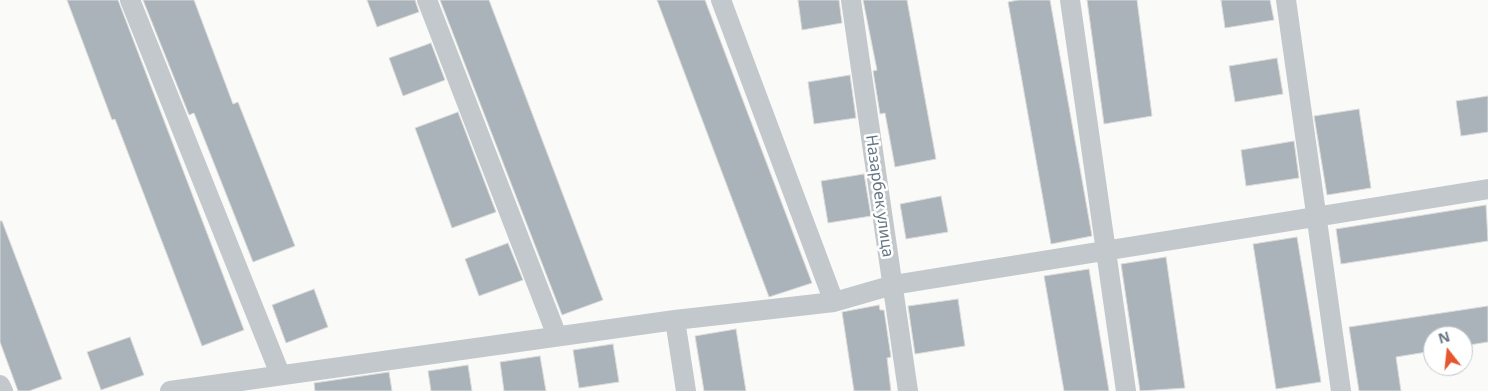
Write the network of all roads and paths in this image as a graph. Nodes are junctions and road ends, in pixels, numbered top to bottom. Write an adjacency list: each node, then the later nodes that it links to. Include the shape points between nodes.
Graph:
1 (130, 0): 14 (street)
2 (426, 0): 13 (street)
3 (722, 0): 11 (street)
4 (851, 0): 10 (street, Назарбек улица)
5 (1070, 0): 9 (street)
6 (1286, 0): 8 (street)
7 (1488, 189): 8 (street)
8 (1317, 218): 9 (street); 21 (street)
9 (1106, 250): 10 (street); 20 (street)
10 (892, 286): 11 (street); 19 (street, Назарбек улица)
11 (834, 302): 12 (street)
12 (675, 320): 13 (street); 18 (street)
13 (557, 336): 14 (street)
14 (280, 374): 17 (street)
15 (0, 385): 16 (street)
16 (3, 391)
17 (170, 391)
18 (686, 391)
19 (908, 391)
20 (1126, 391)
21 (1341, 391)

